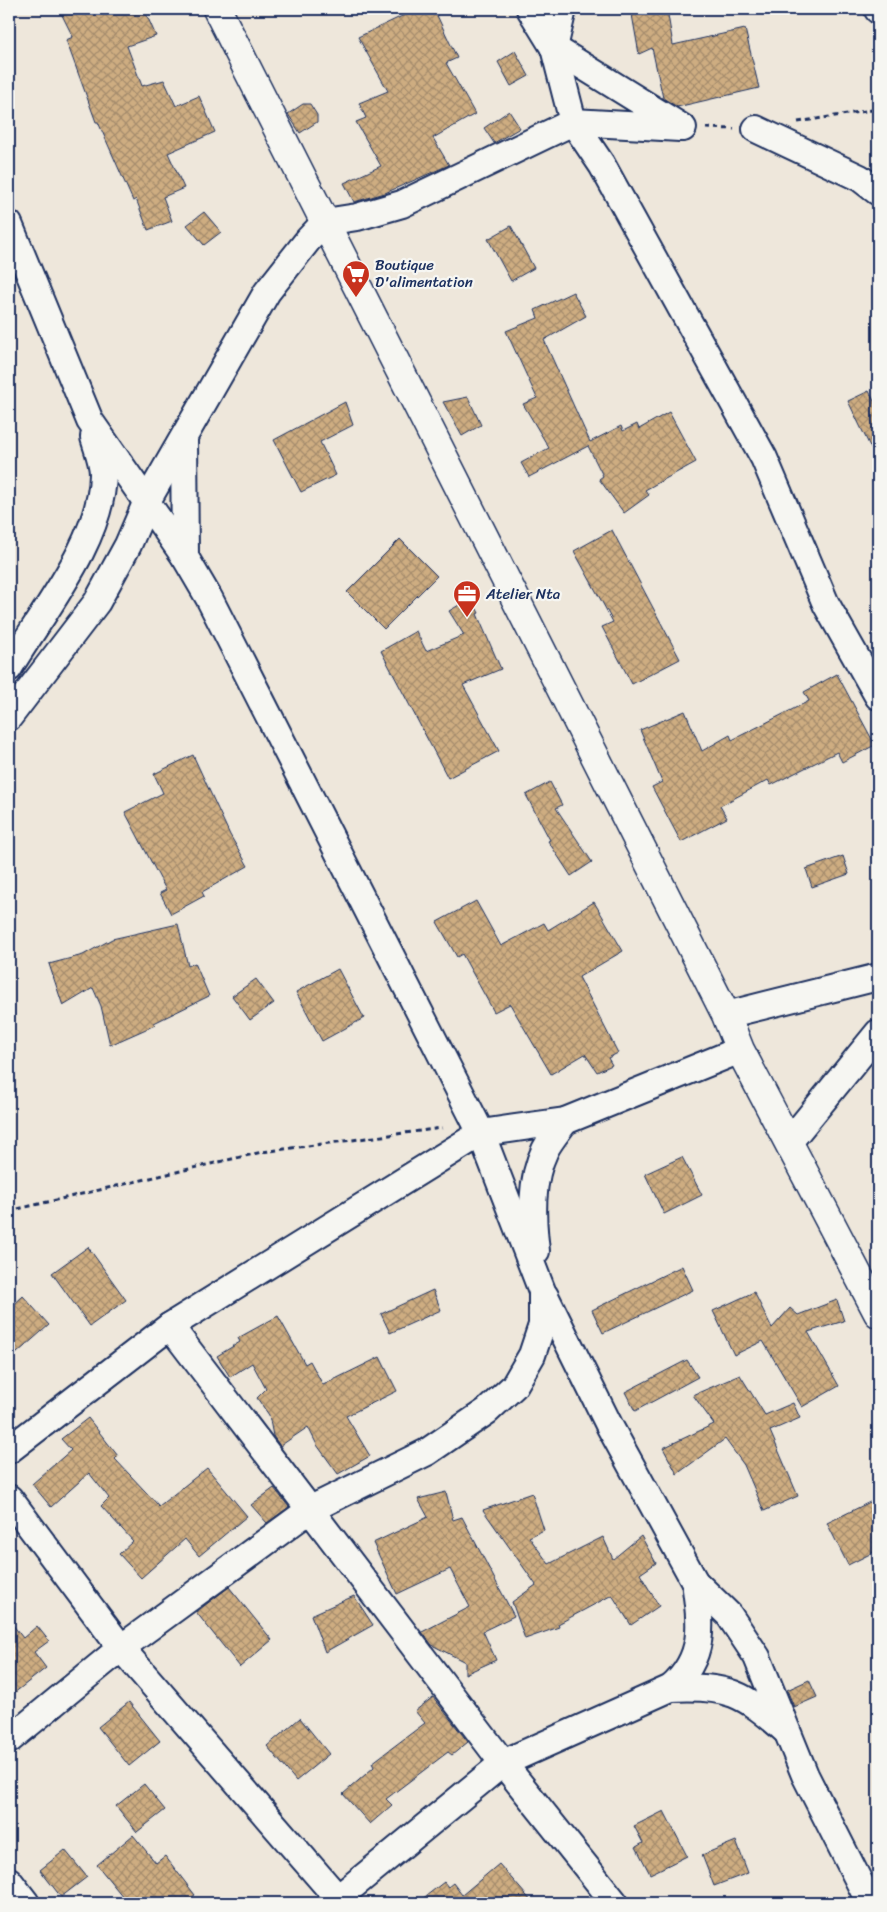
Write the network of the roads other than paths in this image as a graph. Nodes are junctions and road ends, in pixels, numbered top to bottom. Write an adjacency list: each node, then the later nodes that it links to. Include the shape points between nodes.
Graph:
1 (217, 9): 8 (main road)
2 (530, 9): 4 (street)
3 (563, 9): 4 (street)
4 (554, 48): 5 (street); 5 (street, via 682,128)
5 (573, 122): 8 (street, via 402,204 358,217); 15 (street, via 602,165 764,458 826,604)
6 (756, 129): 7 (street, via 860,178)
7 (878, 192)
8 (325, 222): 11 (street, via 267,292); 18 (main road)
9 (9, 226): 10 (street)
10 (90, 421): 12 (street); 14 (street, via 103,473 96,522 61,587)
11 (184, 438): 12 (street); 13 (street)
12 (147, 501): 13 (street); 16 (street, via 128,545 96,602)
13 (185, 557): 22 (street, via 214,607)
14 (9, 668)
15 (878, 696)
16 (9, 717)
17 (878, 977): 18 (street)
18 (726, 1015): 20 (main road)
19 (878, 1033): 23 (street)
20 (740, 1050): 21 (street); 23 (main road)
21 (565, 1121): 22 (street); 25 (street, via 545,1150 534,1183 532,1223)
22 (481, 1133): 25 (street); 27 (street)
23 (789, 1142): 24 (main road)
24 (871, 1283): 26 (main road)
25 (542, 1291): 32 (street, via 542,1325 532,1355 514,1386 487,1411 427,1452); 33 (street, via 610,1427)
26 (878, 1313)
27 (170, 1326): 29 (street); 32 (street)
28 (9, 1424): 29 (street)
29 (37, 1426): 30 (street)
30 (9, 1450)
31 (9, 1498): 34 (street)
32 (311, 1509): 34 (street); 38 (street)
33 (695, 1582): 35 (street, via 700,1639 693,1662 682,1679); 36 (street, via 729,1616 757,1657)
34 (121, 1648): 37 (street); 40 (street)
35 (671, 1688): 36 (street, via 702,1686 734,1692 760,1709); 38 (street)
36 (788, 1734): 43 (street)
37 (9, 1740)
38 (503, 1763): 40 (street); 42 (street)
39 (9, 1881): 41 (street)
40 (337, 1902)
41 (26, 1903)
42 (615, 1903)
43 (870, 1903)

